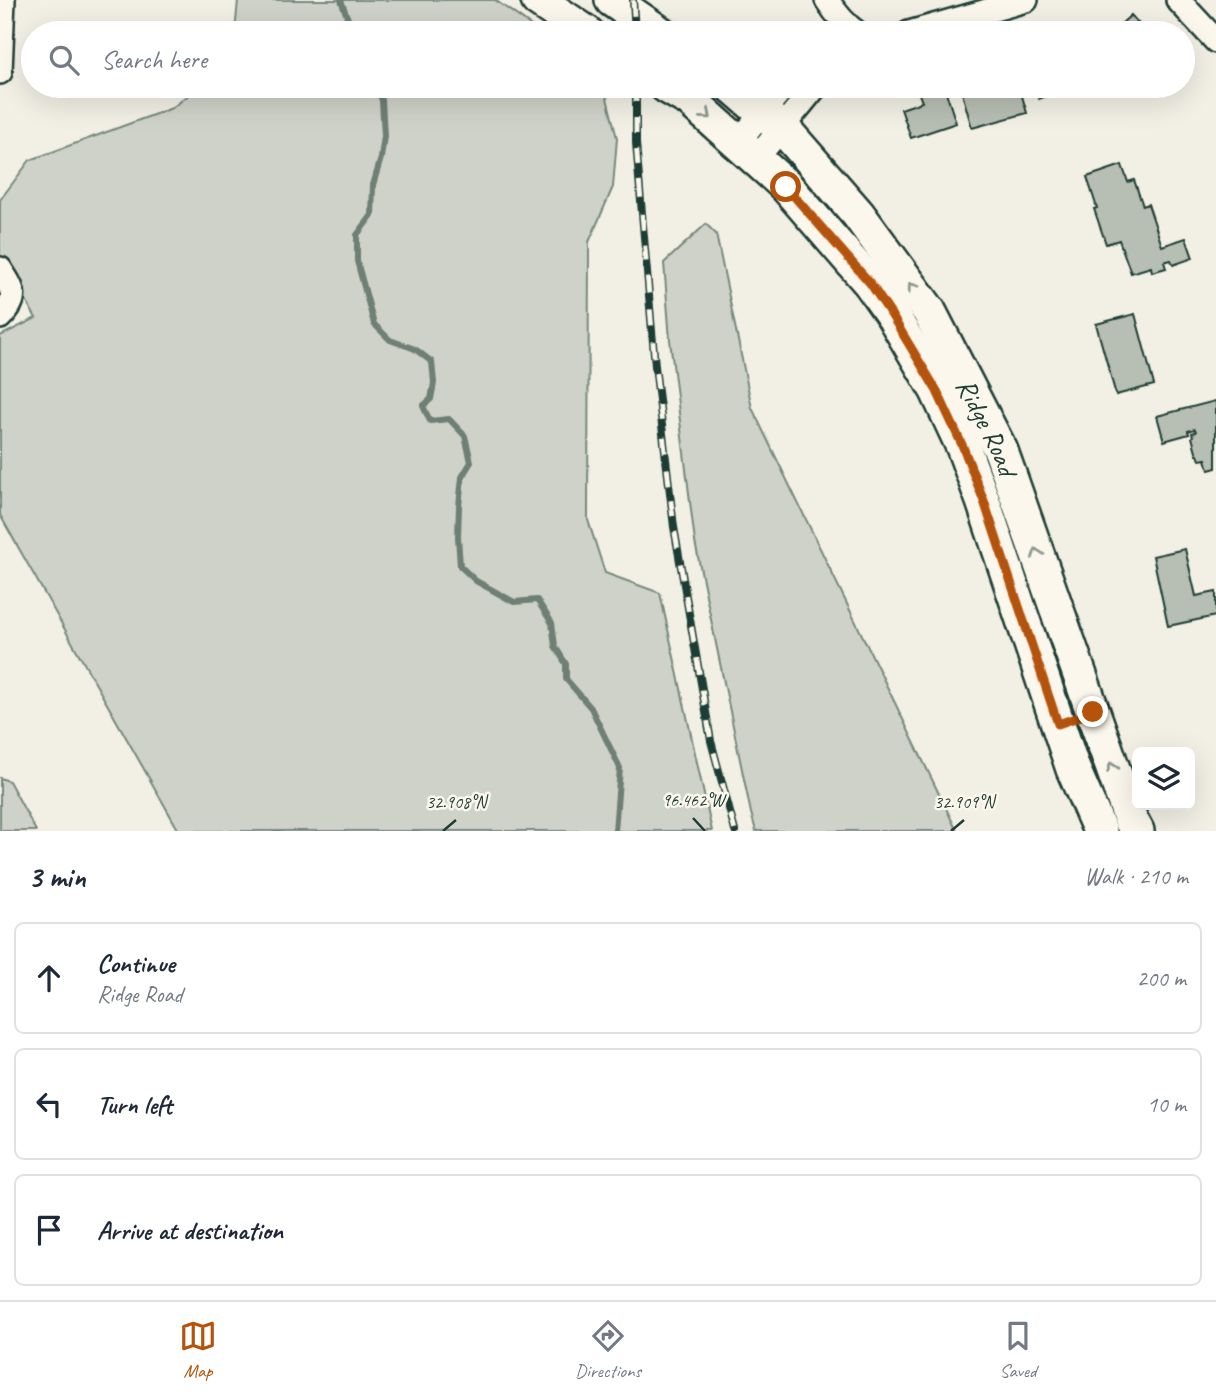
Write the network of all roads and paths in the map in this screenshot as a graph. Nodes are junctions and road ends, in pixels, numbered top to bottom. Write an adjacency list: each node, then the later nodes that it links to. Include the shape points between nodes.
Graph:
1 (3, 0): 12 (street)
2 (538, 0): 7 (main road)
3 (612, 0): 8 (main road)
4 (827, 0): 9 (street)
5 (1027, 0): 10 (street)
6 (1178, 0): 11 (street)
7 (569, 21)
8 (643, 21)
9 (840, 21)
10 (952, 21)
11 (1216, 41)
12 (0, 64)
13 (687, 98): 18 (main road, Ridge Road, one-way to 18)
14 (746, 98): 17 (main road, Ridge Road)
15 (780, 98): 17 (street)
16 (801, 98): 17 (street)
17 (772, 121): 18 (street); 21 (main road, Ridge Road, one-way to 17, via 1001,451 929,311 858,214)
18 (747, 151): 22 (main road, Ridge Road, via 786,187 870,283 937,391 984,501)
19 (0, 269): 20 (street, via 13,289 9,307)
20 (0, 317)
21 (1093, 712): 22 (main road); 24 (main road, Ridge Road, one-way to 21)
22 (1058, 724): 23 (main road, Ridge Road)
23 (1100, 831)
24 (1137, 831)

